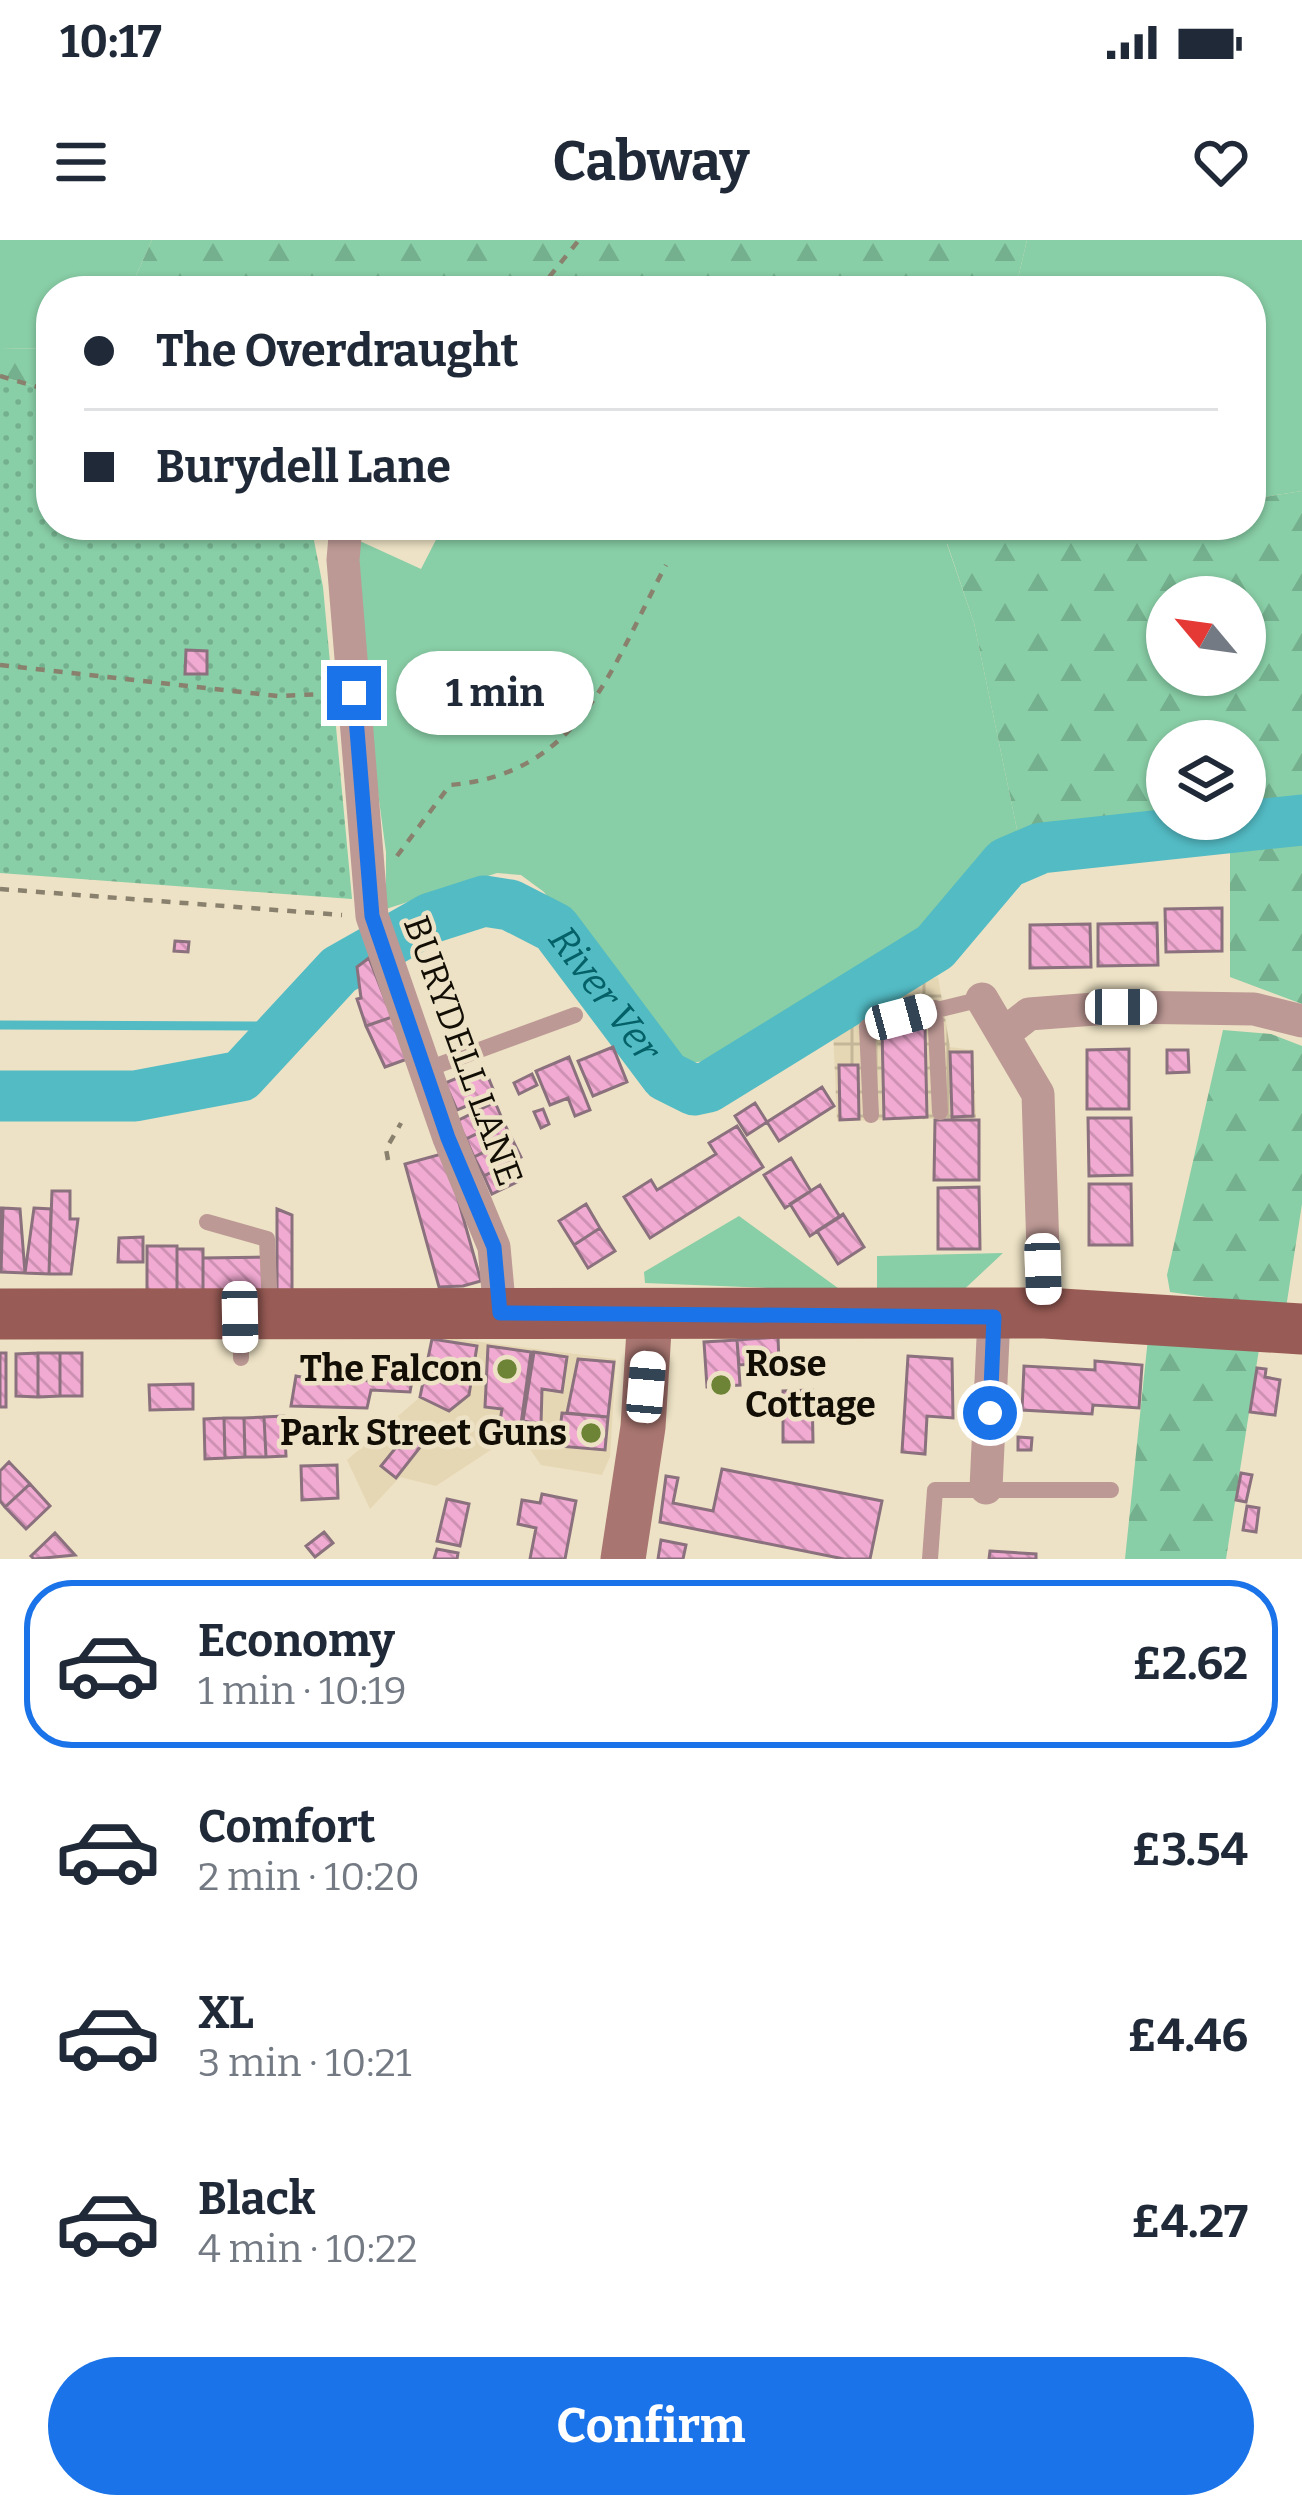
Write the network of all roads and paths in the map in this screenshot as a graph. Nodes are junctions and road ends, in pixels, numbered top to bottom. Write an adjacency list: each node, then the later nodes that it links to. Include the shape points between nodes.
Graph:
1 (579, 240): 2 (path)
2 (550, 276)
3 (0, 376): 4 (path)
4 (36, 387)
5 (345, 540): 8 (street, BURYDELL LANE)
6 (666, 565): 9 (path, via 580,725 489,782 450,785 412,841)
7 (0, 665): 8 (path, via 278,696)
8 (354, 693): 9 (street, BURYDELL LANE)
9 (369, 878): 11 (street, BURYDELL LANE)
10 (0, 889): 11 (path)
11 (372, 916): 17 (street, BURYDELL LANE)
12 (982, 999): 13 (lane); 16 (street)
13 (935, 1008): 18 (lane); 19 (lane, via 867,1027)
14 (575, 1015): 17 (lane)
15 (1302, 1021): 16 (street, via 1254,1009 1121,1007 1029,1014)
16 (1006, 1032): 24 (street, via 1038,1094)
17 (425, 1070): 23 (street, BURYDELL LANE, via 494,1247)
18 (940, 1112)
19 (871, 1115)
20 (401, 1123): 21 (path)
21 (388, 1160)
22 (208, 1222): 29 (lane, via 267,1238)
23 (500, 1313): 26 (main road); 29 (main road)
24 (1045, 1313): 27 (main road); 28 (main road)
25 (0, 1314): 29 (main road)
26 (650, 1314): 27 (main road); 32 (street)
27 (994, 1317): 30 (street)
28 (1302, 1329)
29 (250, 1331)
30 (986, 1488): 31 (lane); 33 (lane, via 935,1490)
31 (1111, 1490)
32 (623, 1559)
33 (930, 1559)

